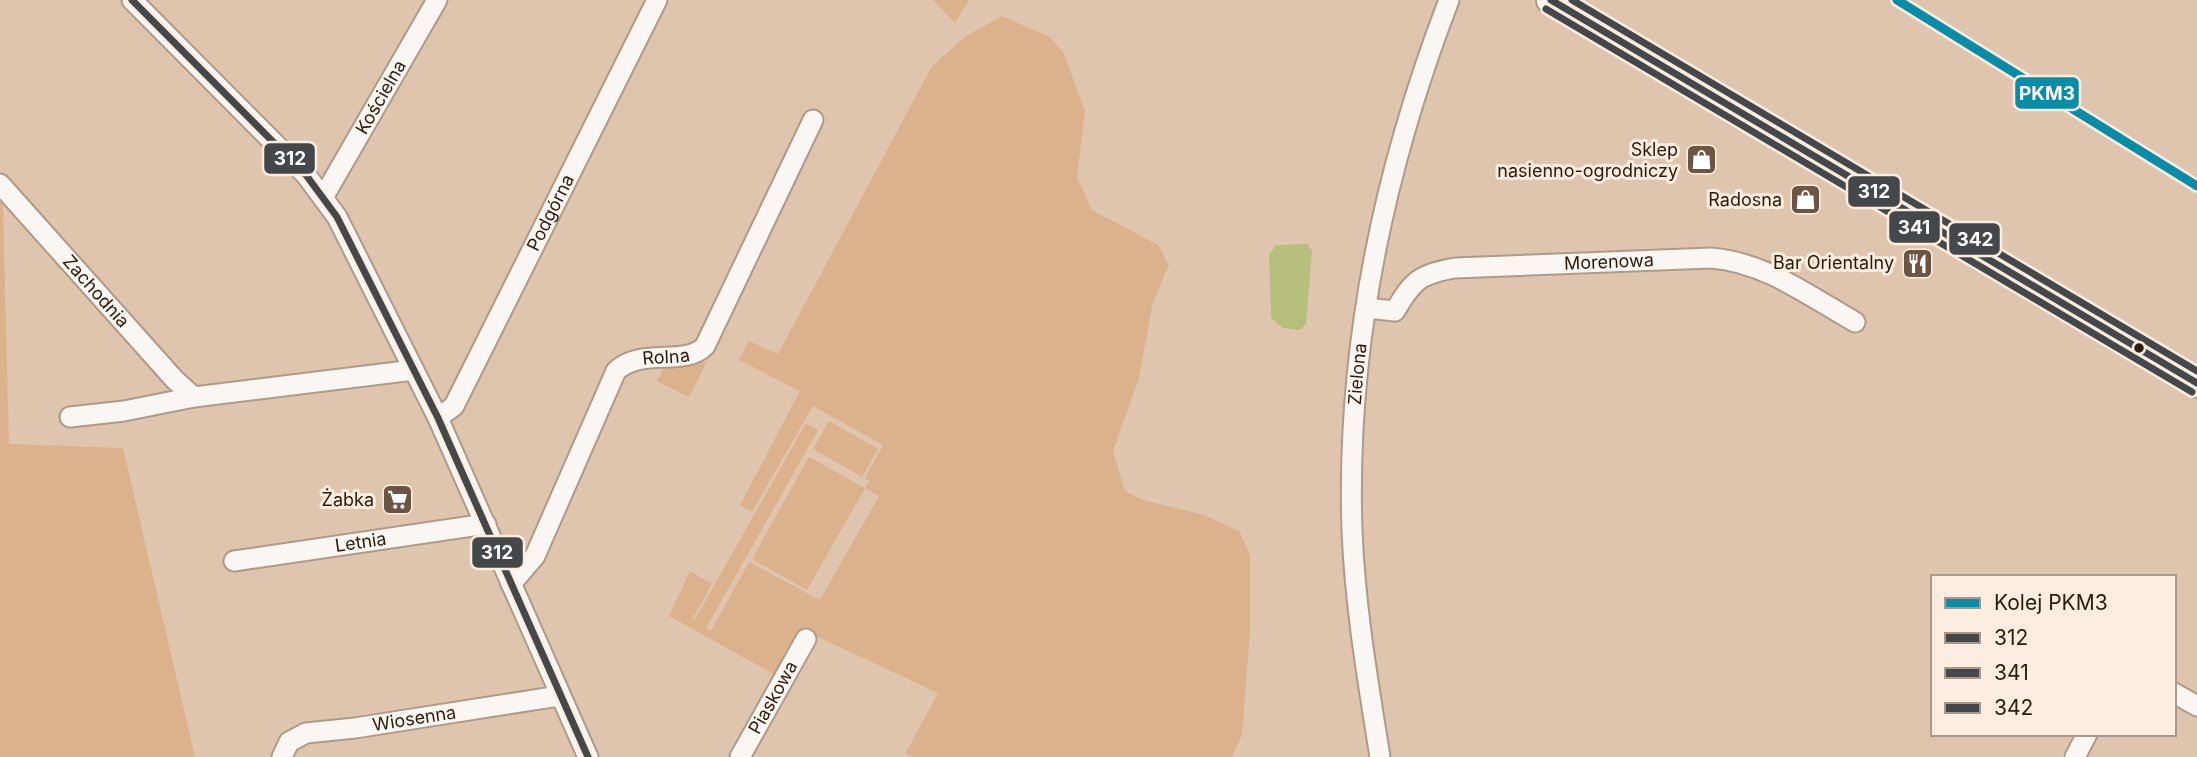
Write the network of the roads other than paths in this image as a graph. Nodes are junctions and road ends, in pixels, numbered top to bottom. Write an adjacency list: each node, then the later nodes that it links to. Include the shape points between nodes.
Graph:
1 (132, 0): 8 (street)
2 (437, 0): 8 (street, Kościelna)
3 (657, 0): 15 (street, Podgórna, via 454,406)
4 (1449, 0): 9 (street, Zielona, via 1394,165)
5 (1551, 0): 12 (main road)
6 (813, 120): 18 (street, Rolna, via 705,346 694,354 625,362 616,371 535,556)
7 (0, 184): 13 (street, Zachodnia)
8 (324, 196): 11 (street, via 355,246)
9 (1366, 308): 10 (street, Morenowa, via 1395,311 1421,277 1455,268 1711,258 1741,260); 27 (street, Zielona, via 1356,388 1352,529 1359,627)
10 (1855, 322)
11 (414, 370): 13 (street); 15 (street)
12 (2197, 383)
13 (194, 397): 14 (street)
14 (70, 417)
15 (438, 418): 16 (street)
16 (486, 524): 17 (street, Letnia); 18 (street)
17 (234, 561)
18 (511, 584): 21 (street)
19 (806, 639): 26 (street, Piaskowa)
20 (2176, 694): 22 (street)
21 (559, 696): 24 (street, Wiosenna, via 306,733 289,742); 25 (street)
22 (2197, 706)
23 (2086, 736): 28 (street)
24 (282, 757)
25 (588, 757)
26 (740, 757)
27 (1380, 757)
28 (2075, 757)

